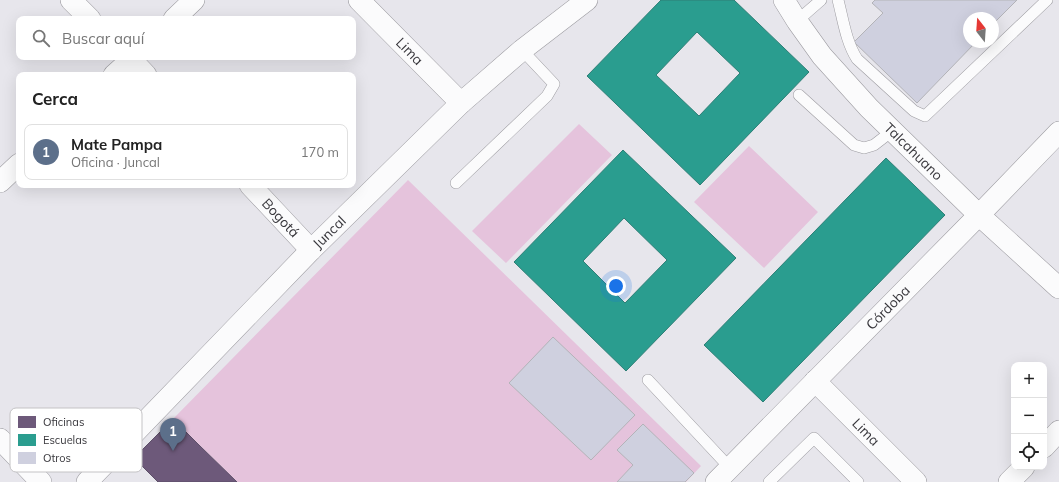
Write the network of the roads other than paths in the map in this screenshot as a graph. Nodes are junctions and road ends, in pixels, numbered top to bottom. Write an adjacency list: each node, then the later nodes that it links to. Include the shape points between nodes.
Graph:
1 (71, 0): 9 (street)
2 (194, 0): 10 (street)
3 (359, 0): 18 (street, Lima)
4 (587, 0): 12 (street, Juncal)
5 (784, 0): 11 (street, Talcahuano)
6 (821, 0): 11 (lane)
7 (838, 0): 8 (lane, via 848,43 857,59 914,111 925,116)
8 (1047, 0)
9 (87, 16)
10 (177, 16)
11 (797, 21): 19 (street, Talcahuano, via 822,56)
12 (522, 50): 18 (street, Juncal); 23 (lane, via 554,84 547,96)
13 (129, 60): 15 (street)
14 (133, 60): 16 (street)
15 (117, 72)
16 (143, 72)
17 (799, 95): 19 (lane, via 854,145 864,148 874,145)
18 (461, 103): 26 (street, Juncal)
19 (892, 131): 25 (street, Talcahuano)
20 (1059, 132): 25 (street, Córdoba)
21 (16, 167): 22 (street)
22 (0, 182)
23 (456, 183)
24 (253, 188): 26 (street, Bogotá)
25 (979, 215): 27 (street, Talcahuano); 29 (street, Córdoba)
26 (311, 250): 30 (street, Juncal)
27 (1059, 288)
28 (648, 380): 38 (lane)
29 (815, 381): 38 (street, Córdoba); 43 (street, Lima)
30 (142, 425)
31 (1059, 431): 33 (street)
32 (0, 439): 34 (street)
33 (1047, 444)
34 (10, 449)
35 (1021, 470): 44 (street)
36 (31, 472): 39 (street)
37 (97, 472): 40 (street, Juncal)
38 (723, 475)
39 (41, 482)
40 (87, 482)
41 (769, 482): 42 (lane, via 814,438)
42 (858, 482)
43 (916, 482)
44 (1009, 482)

